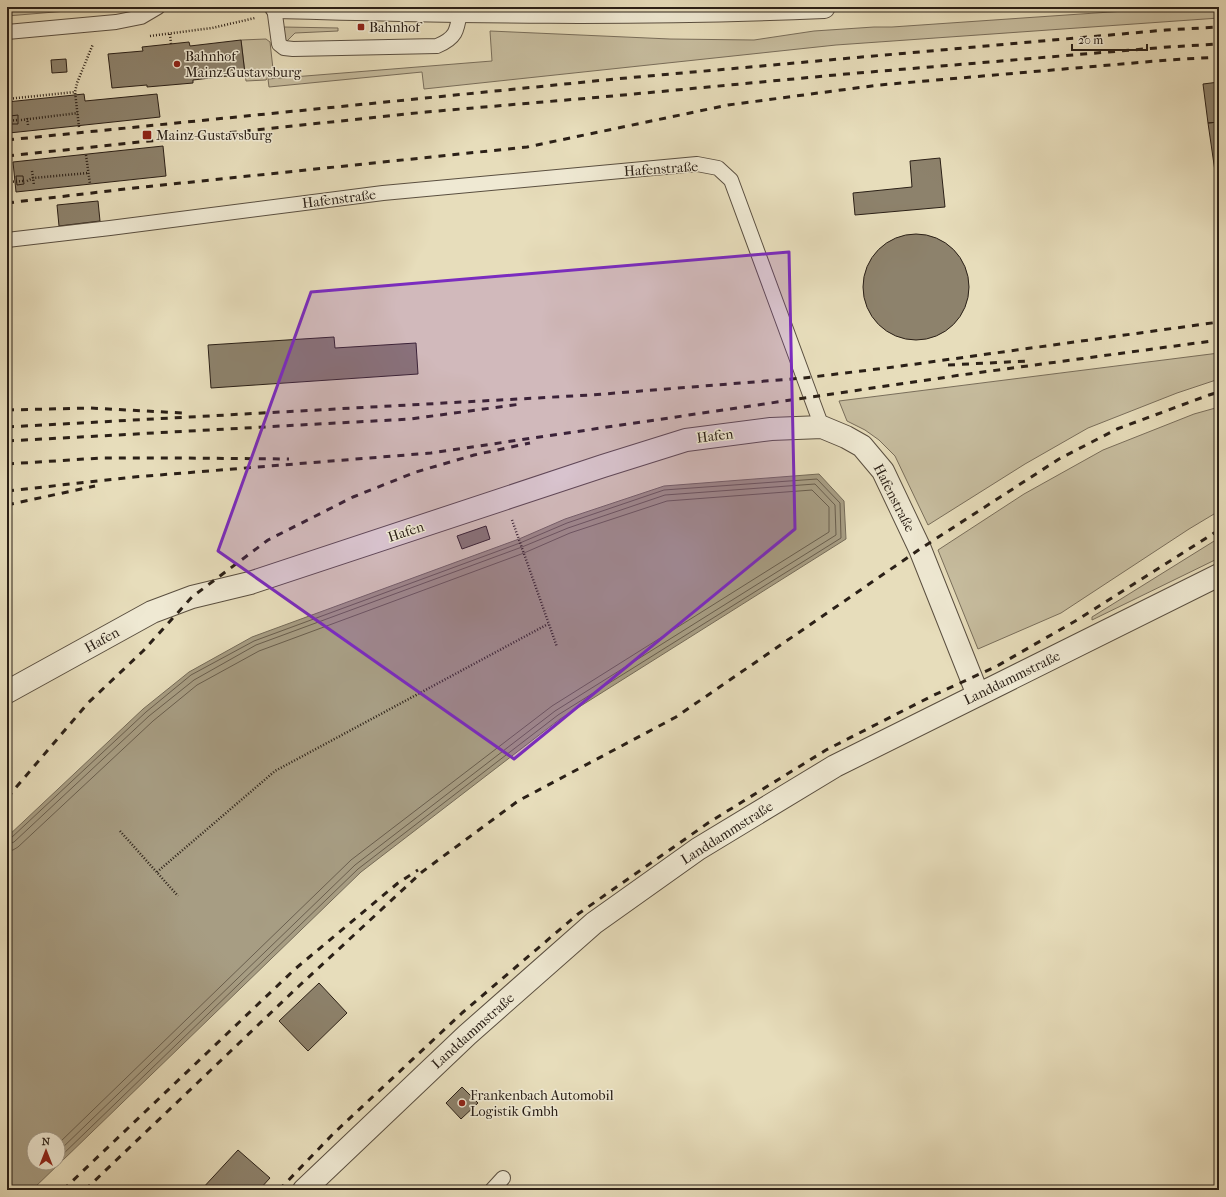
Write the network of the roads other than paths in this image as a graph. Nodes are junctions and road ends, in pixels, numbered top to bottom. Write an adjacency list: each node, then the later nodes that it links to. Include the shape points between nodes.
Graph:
1 (158, 7): 7 (lane, via 141,17 116,22)
2 (824, 7): 4 (street)
3 (361, 8): 5 (street); 6 (street)
4 (662, 10): 6 (street)
5 (275, 11): 6 (lane, via 278,44 293,49 437,46 454,36)
6 (460, 12)
7 (7, 32)
8 (7, 240): 9 (lane, Hafenstraße, via 383,193 697,164 718,168 731,180)
9 (822, 427): 11 (street, Hafen, via 771,429 686,440 250,583 192,597 152,612); 12 (street, Hafenstraße, via 862,446 883,471 920,550)
10 (1219, 575): 12 (street, Landdammstraße)
11 (7, 692)
12 (978, 695): 14 (street, Landdammstraße, via 835,766 698,850 594,923 466,1035)
13 (506, 1185): 15 (lane)
14 (304, 1190)
15 (492, 1190)

